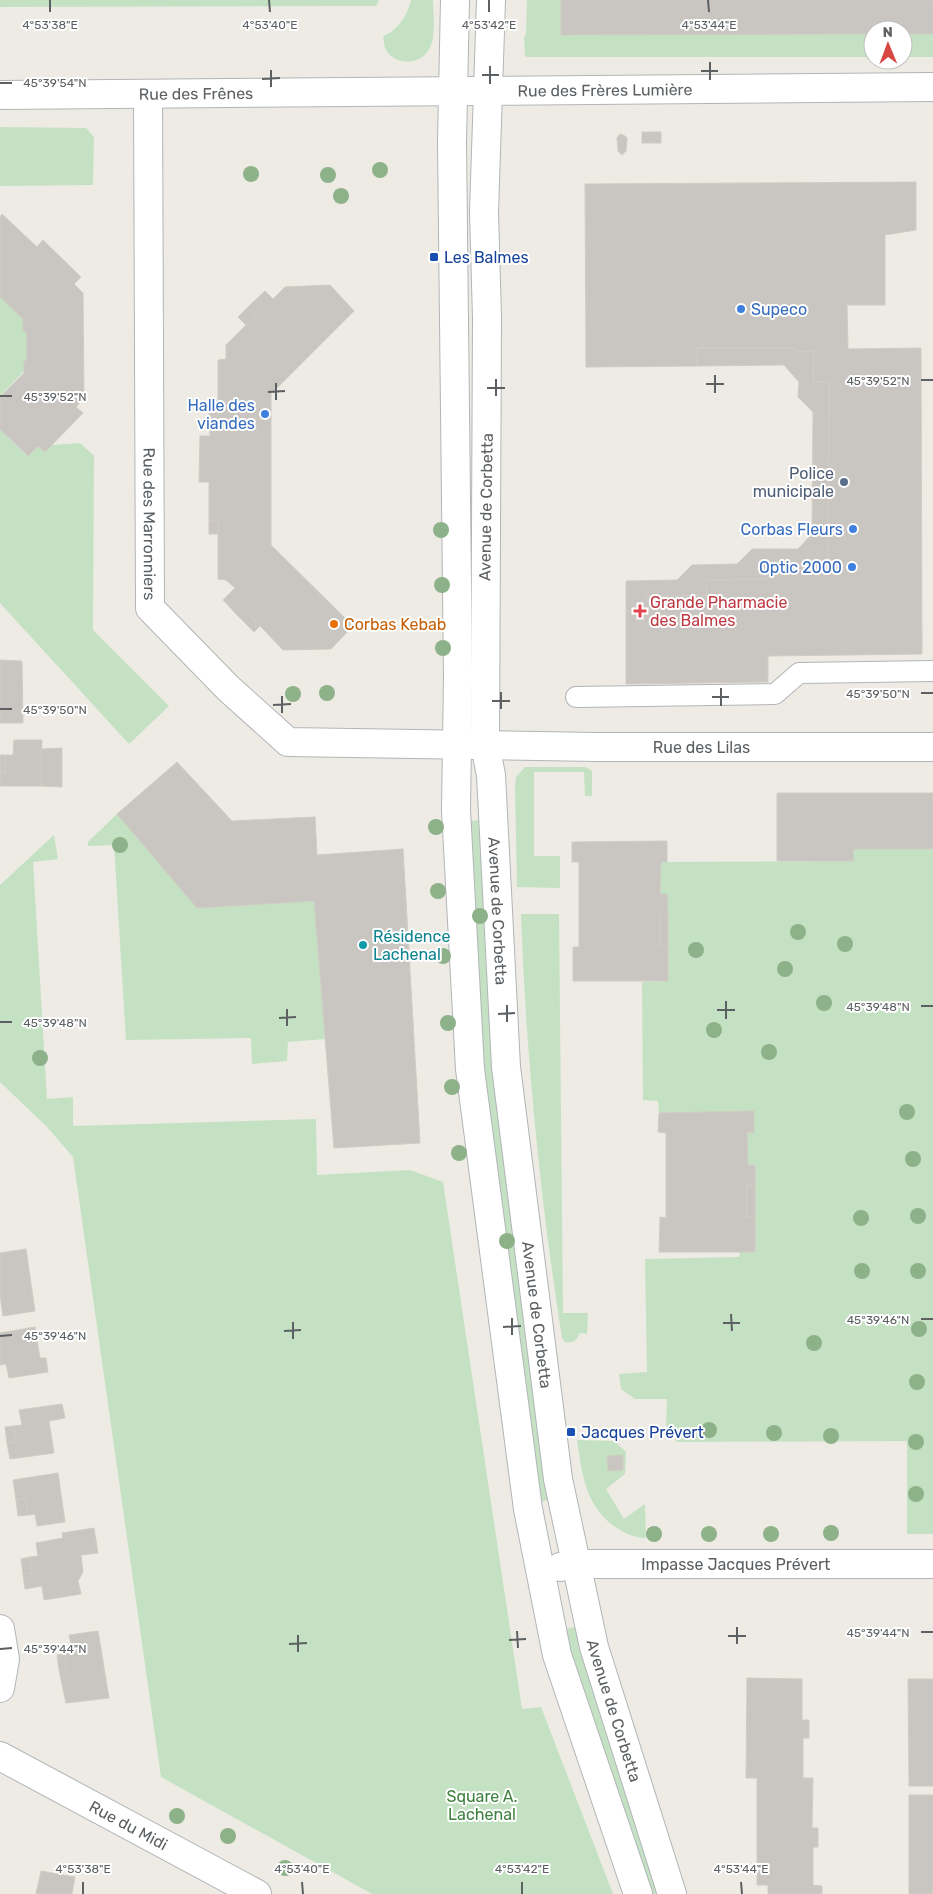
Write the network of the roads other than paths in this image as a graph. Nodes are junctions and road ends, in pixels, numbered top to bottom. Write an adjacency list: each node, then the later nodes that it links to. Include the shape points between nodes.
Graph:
1 (455, 0): 5 (street, Avenue de Corbetta)
2 (491, 0): 4 (street, Avenue de Corbetta)
3 (933, 87): 4 (street, Rue des Frères Lumière)
4 (488, 92): 5 (street, Rue des Frères Lumière); 10 (street, Avenue de Corbetta, via 484,212 488,318)
5 (453, 93): 6 (street, Rue des Frênes); 10 (street, Avenue de Corbetta)
6 (148, 94): 7 (street, Rue des Frênes); 10 (street, Rue des Marronniers, via 150,608 228,688 288,742)
7 (0, 96)
8 (933, 671): 9 (lane, via 799,673 775,694)
9 (576, 697)
10 (471, 745): 11 (street, Rue des Lilas); 12 (street, Avenue de Corbetta, via 491,775 506,1067 552,1435 562,1503); 14 (street, Avenue de Corbetta, via 456,810 470,1068 524,1484)
11 (933, 747)
12 (576, 1564): 13 (street, Impasse Jacques Prévert); 14 (street, Impasse Jacques Prévert); 20 (street, Avenue de Corbetta, via 594,1647)
13 (931, 1564)
14 (541, 1570): 19 (street, Avenue de Corbetta, via 557,1655)
15 (0, 1629): 16 (street, via 5,1659)
16 (0, 1688)
17 (0, 1756): 18 (street, Rue du Midi)
18 (256, 1894)
19 (638, 1894)
20 (672, 1894)

